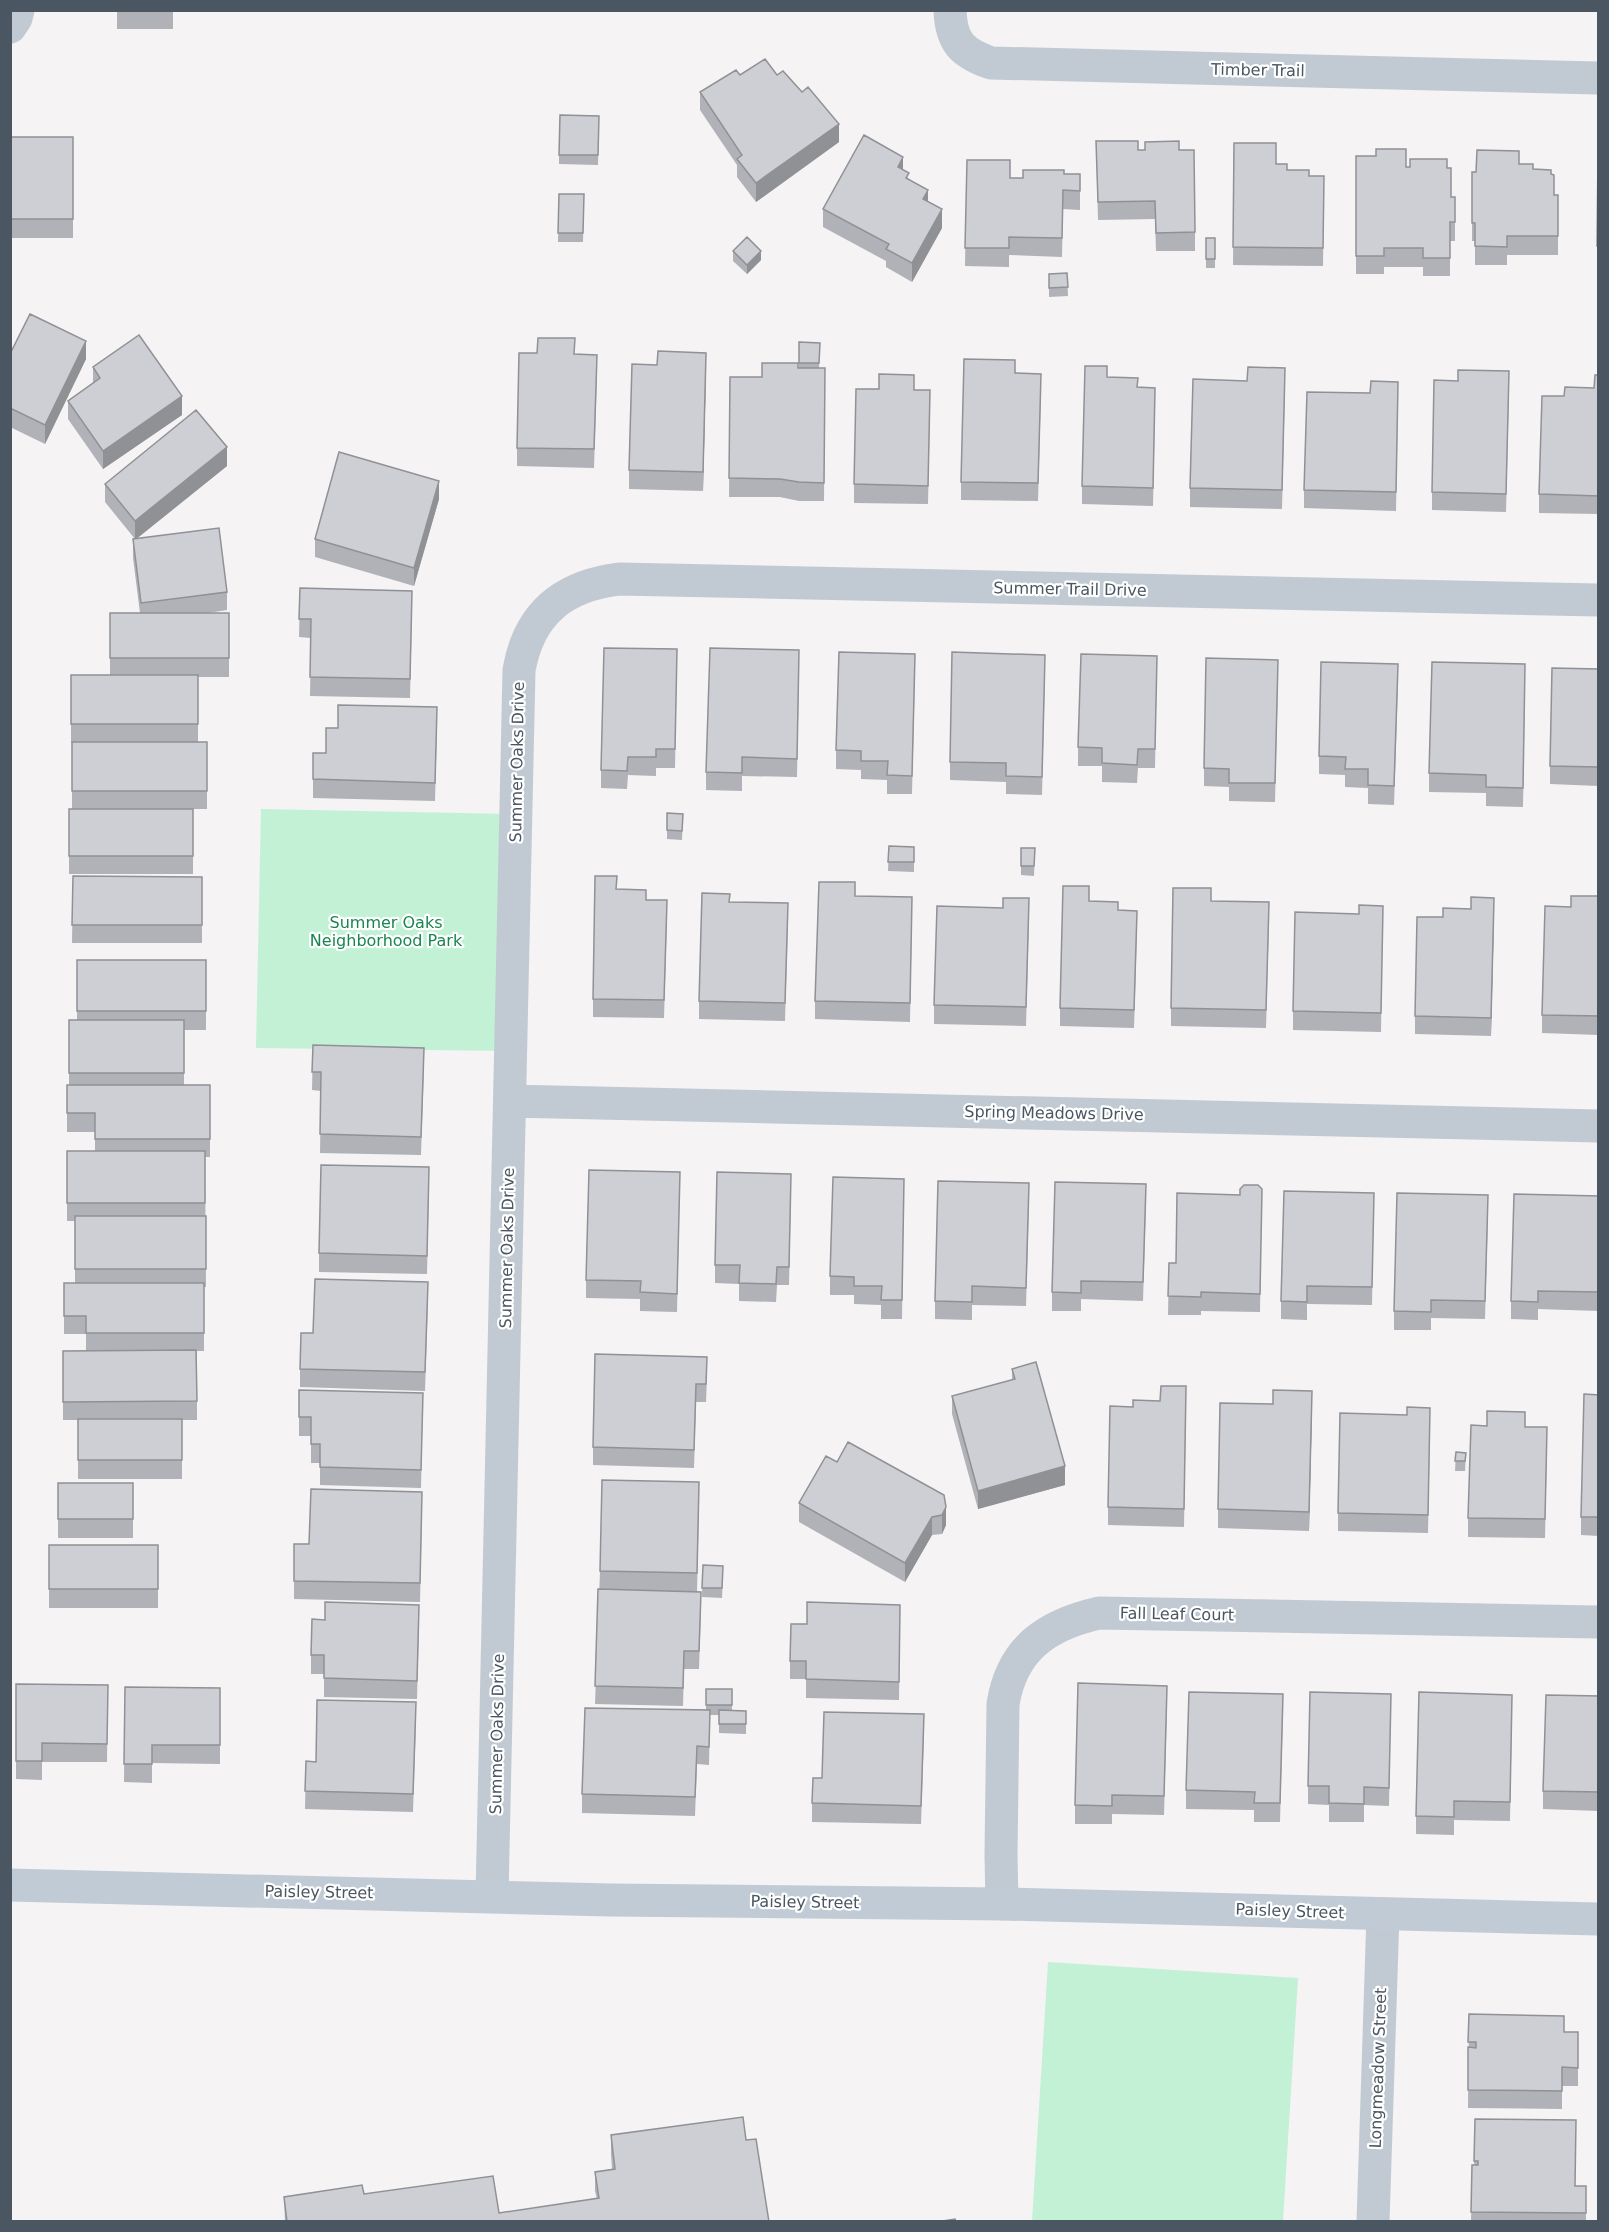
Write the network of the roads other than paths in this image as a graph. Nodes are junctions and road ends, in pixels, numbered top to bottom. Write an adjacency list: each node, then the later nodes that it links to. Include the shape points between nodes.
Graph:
1 (18, 10): 3 (street)
2 (950, 10): 4 (street, Timber Trail, via 951,29 965,52 991,63)
3 (10, 27)
4 (1599, 78)
5 (1599, 600): 6 (street, Summer Trail Drive, via 619,579 580,587)
6 (549, 608): 7 (street, Summer Oaks Drive, via 527,638 519,670)
7 (510, 1101): 8 (street, Spring Meadows Drive); 11 (street, Summer Oaks Drive)
8 (1599, 1126)
9 (1599, 1622): 12 (street, Fall Leaf Court, via 1099,1612 1060,1624 1044,1633 1019,1658 1006,1688)
10 (10, 1886): 11 (street, Paisley Street)
11 (492, 1896): 12 (street, Paisley Street)
12 (1002, 1904): 13 (street, Paisley Street)
13 (1383, 1914): 14 (street, Paisley Street); 15 (street, Longmeadow Street)
14 (1599, 1919)
15 (1374, 2222)

